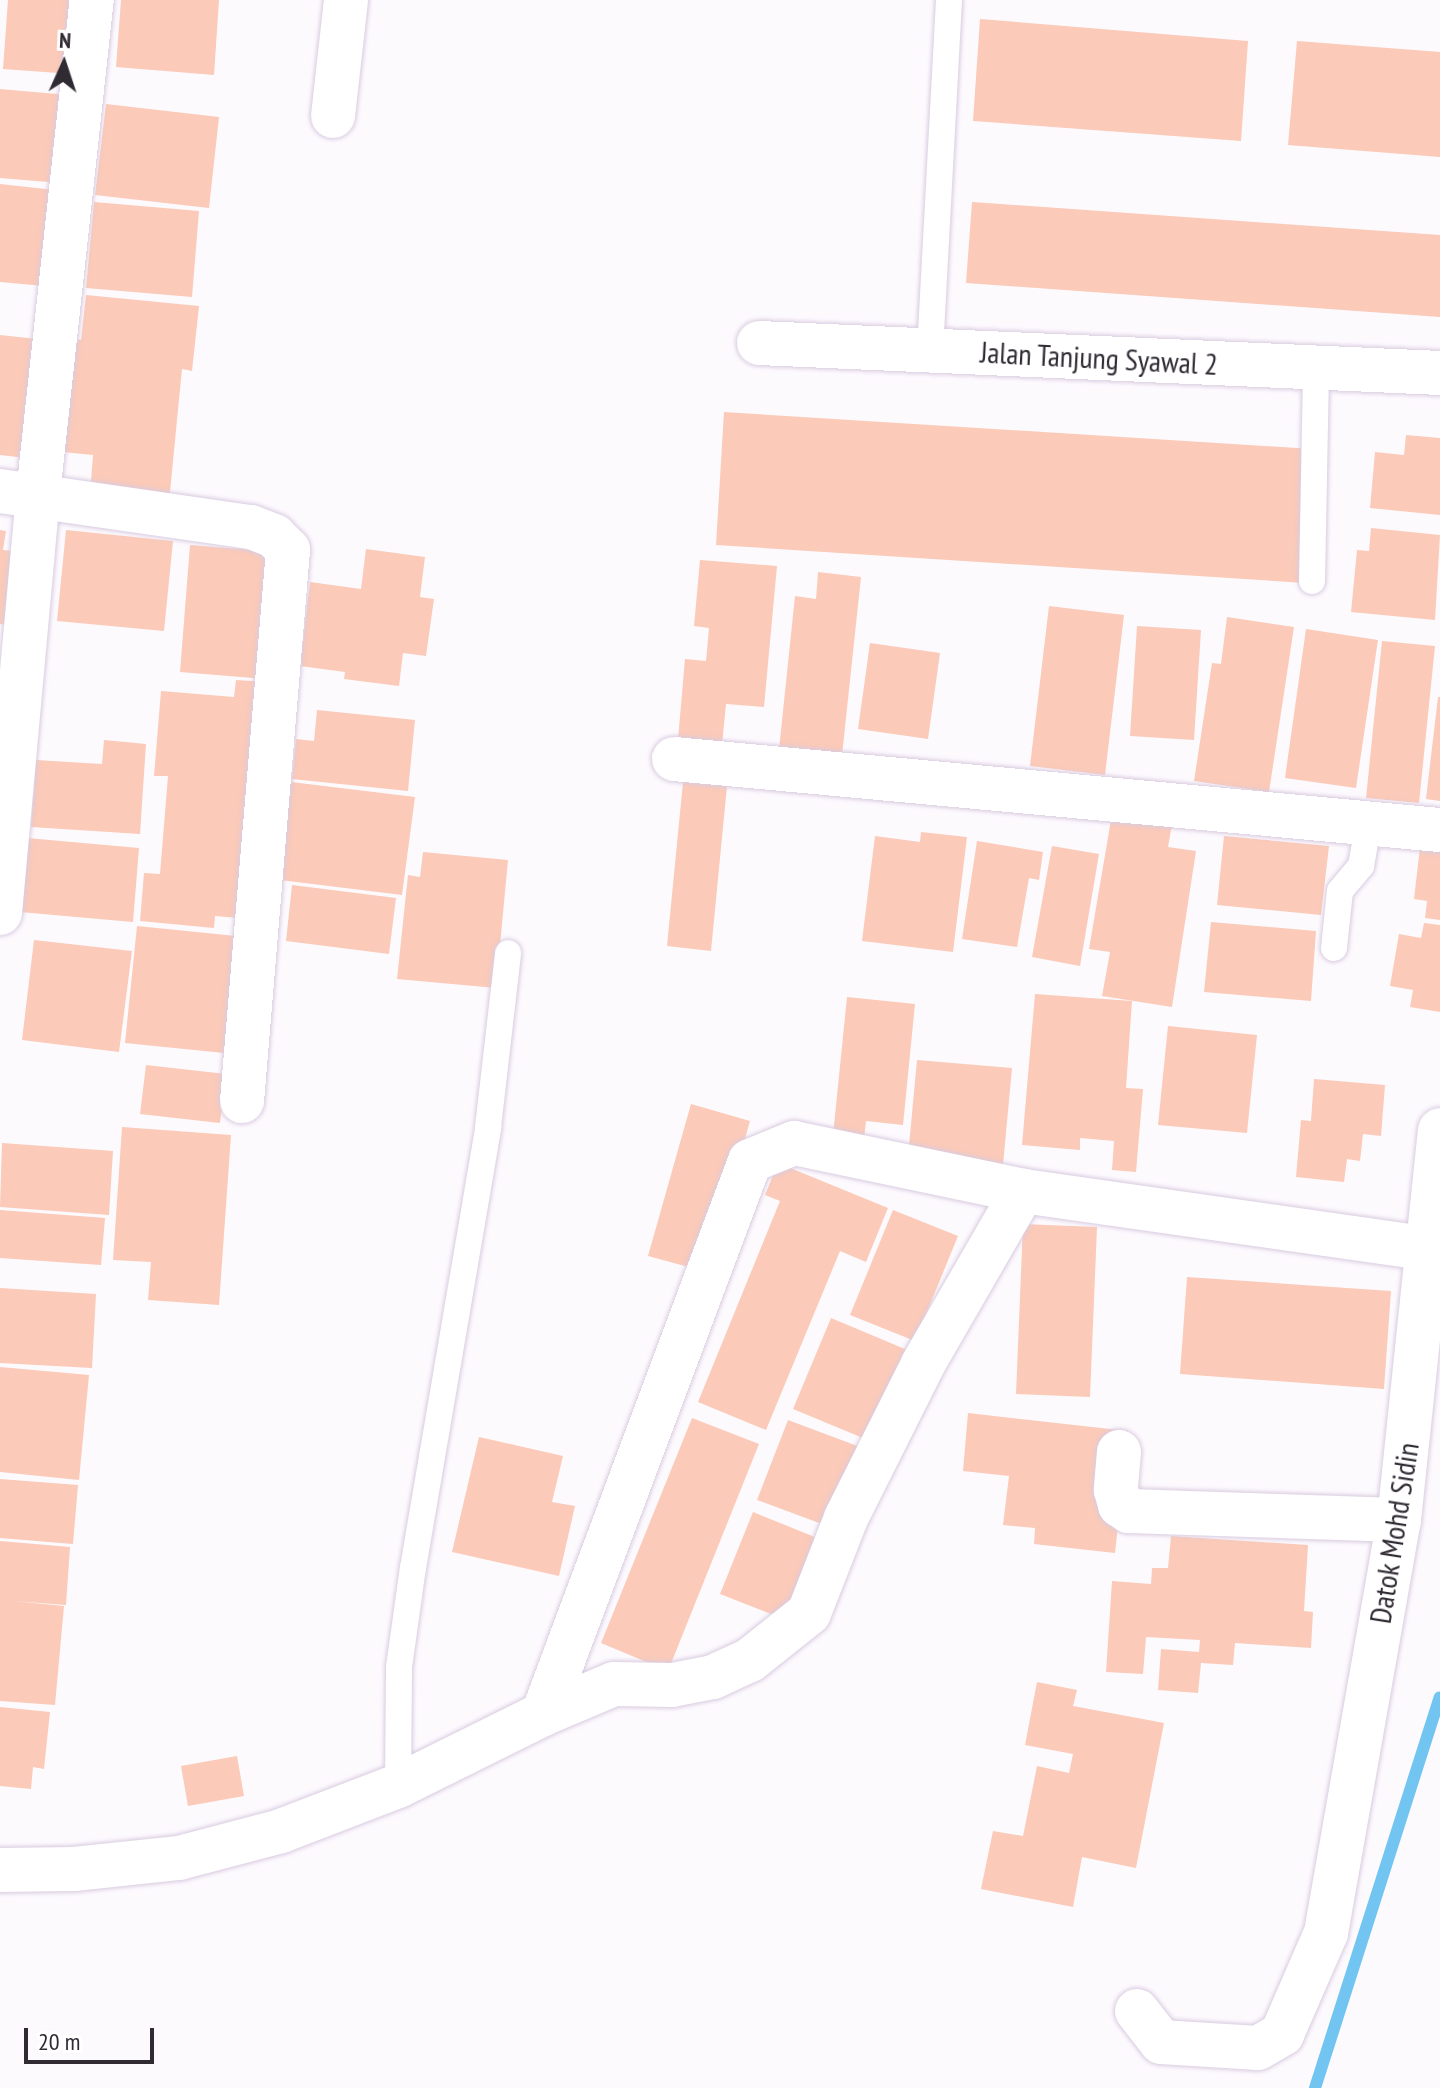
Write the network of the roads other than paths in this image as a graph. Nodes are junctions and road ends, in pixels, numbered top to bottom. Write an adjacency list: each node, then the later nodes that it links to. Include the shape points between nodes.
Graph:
1 (92, 0): 9 (street)
2 (346, 0): 4 (street)
3 (949, 0): 6 (lane)
4 (333, 116)
5 (759, 343): 6 (street, Jalan Tanjung Syawal 2)
6 (930, 351): 7 (street, Jalan Tanjung Syawal 2)
7 (1316, 368): 8 (street, Jalan Tanjung Syawal 2); 10 (lane)
8 (1440, 373)
9 (19, 492): 14 (street); 17 (street, via 251,527 274,536 288,550)
10 (1312, 581)
11 (674, 759): 12 (street)
12 (1369, 821): 13 (street); 15 (lane, via 1361,866 1340,891)
13 (1440, 830)
14 (0, 913)
15 (1334, 948)
16 (508, 953): 24 (lane, via 488,1127 401,1653)
17 (242, 1101)
18 (1440, 1130): 20 (street, Datok Mohd Sidin)
19 (1023, 1191): 20 (street); 23 (street, via 923,1364 846,1518 809,1613 750,1660 713,1677 672,1685 614,1684); 23 (street, via 794,1143 750,1161)
20 (1430, 1249): 22 (street, Datok Mohd Sidin)
21 (1119, 1452): 22 (street, via 1116,1490 1120,1505 1129,1511)
22 (1399, 1520): 26 (street, Datok Mohd Sidin, via 1326,1933 1282,2034 1258,2048 1161,2042)
23 (543, 1714): 24 (street)
24 (398, 1786): 25 (street, via 281,1831 179,1858)
25 (0, 1870)
26 (1137, 2011)

